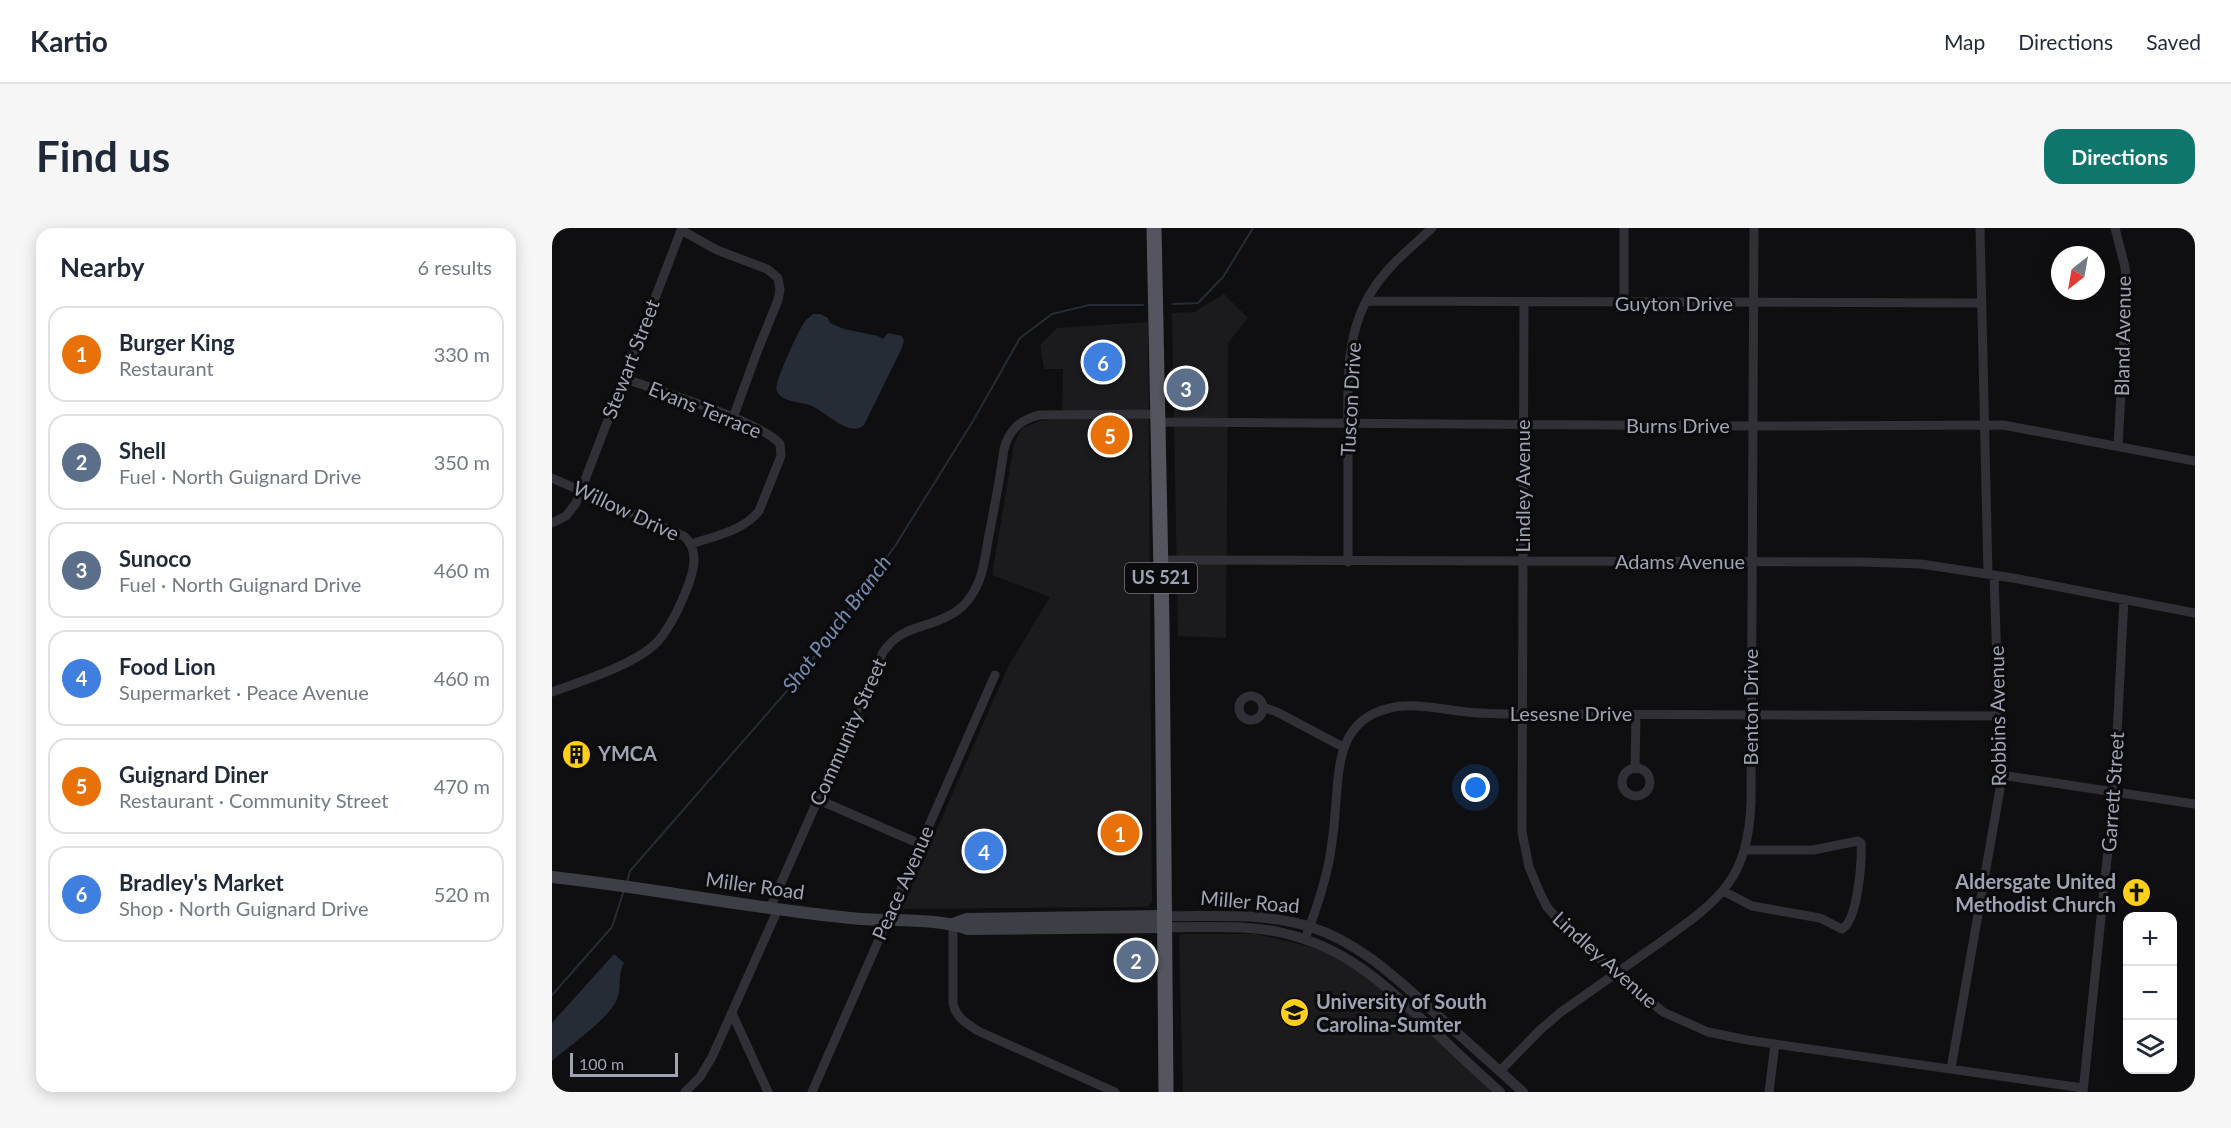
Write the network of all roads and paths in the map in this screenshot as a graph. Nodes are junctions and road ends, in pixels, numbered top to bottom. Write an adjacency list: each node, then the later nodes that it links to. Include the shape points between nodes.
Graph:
1 (1154, 228): 15 (highway, US 521)
2 (1432, 228): 8 (street, Tuscon Drive, via 1398,259)
3 (1624, 228): 11 (street)
4 (1754, 228): 12 (street, Benton Drive)
5 (1980, 228): 10 (street, Robbins Avenue)
6 (2115, 228): 20 (street, Bland Avenue, via 2127,288)
7 (682, 229): 13 (street, Stewart Street); 14 (street, via 778,278 778,300)
8 (1366, 302): 9 (street, Guyton Drive); 16 (street, Tuscon Drive, via 1351,344)
9 (1524, 303): 11 (street, Guyton Drive); 17 (street, Lindley Avenue)
10 (1982, 303): 12 (street, Guyton Drive); 18 (street, Robbins Avenue)
11 (1624, 304): 12 (street, Guyton Drive)
12 (1754, 304): 19 (street, Benton Drive)
13 (623, 378): 14 (street, Evans Terrace); 23 (street, Stewart Street)
14 (733, 418): 25 (street, Evans Terrace, via 776,439 782,456 759,511 747,523)
15 (1157, 418): 16 (street, Burns Drive); 26 (highway, US 521); 44 (street, Community Street, via 1039,415 1022,421 1012,430 1004,449 983,566 970,599 958,611 908,630 889,643 874,668)
16 (1348, 424): 17 (street, Burns Drive); 27 (street, Tuscon Drive)
17 (1524, 425): 19 (street, Burns Drive); 28 (street, Lindley Avenue)
18 (1984, 425): 19 (street, Burns Drive); 20 (street, Burns Drive, via 2019,427); 30 (street, Robbins Avenue)
19 (1753, 426): 29 (street, Benton Drive)
20 (2118, 446): 21 (street, Burns Drive)
21 (2195, 461)
22 (552, 478): 23 (street, Willow Drive)
23 (581, 490): 24 (street, Stewart Street, via 574,507); 25 (street, Willow Drive, via 677,532)
24 (552, 523)
25 (691, 544): 34 (street, Willow Drive, via 691,576 659,639 628,662)
26 (1161, 560): 27 (street, Adams Avenue); 52 (highway, US 521)
27 (1348, 562): 28 (street, Adams Avenue)
28 (1523, 562): 29 (street, Adams Avenue); 36 (street, Lindley Avenue)
29 (1752, 562): 30 (street, Adams Avenue, via 1921,564); 38 (street, Benton Drive)
30 (1991, 574): 31 (street, Adams Avenue); 39 (street, Robbins Avenue)
31 (2124, 599): 32 (street, Adams Avenue); 43 (street, Garrett Street)
32 (2195, 613)
33 (995, 675): 46 (street, Peace Avenue)
34 (552, 693)
35 (1263, 707): 40 (street)
36 (1522, 714): 37 (street, Lesesne Drive); 40 (street, Lesesne Drive, via 1390,708 1359,724); 56 (street, Lindley Avenue, via 1522,832 1529,867 1539,893 1563,925)
37 (1636, 715): 38 (street, Lesesne Drive); 41 (street)
38 (1751, 715): 39 (street, Lesesne Drive); 47 (street, Benton Drive)
39 (1999, 716): 42 (street, Robbins Avenue)
40 (1343, 747): 54 (street, Lesesne Drive, via 1330,858)
41 (1635, 769)
42 (2001, 775): 43 (street); 59 (street, Robbins Avenue)
43 (2114, 792): 45 (street); 61 (street, Garrett Street)
44 (819, 800): 46 (street); 50 (street, Community Street)
45 (2195, 804)
46 (920, 844): 51 (street, Peace Avenue)
47 (1746, 850): 49 (street, Benton Drive); 49 (street, via 1813,849 1861,843 1852,914 1846,927 1838,928 1820,918 1752,906)
48 (552, 878): 50 (main road, Miller Road)
49 (1723, 891): 56 (street, Benton Drive, via 1704,911)
50 (774, 908): 51 (main road, Miller Road); 57 (street, Community Street)
51 (886, 921): 53 (main road, Miller Road); 65 (street, Peace Avenue)
52 (1165, 922): 53 (main road, Miller Road, via 967,919); 54 (street, Miller Road, via 1244,917); 55 (street, Miller Road, via 1240,928); 66 (highway, US 521)
53 (953, 924): 63 (street, via 953,1003 963,1021)
54 (1310, 927): 55 (street, Lesesne Drive); 60 (street, Miller Road, via 1349,944 1373,960)
55 (1305, 939): 67 (street, Miller Road, via 1365,969)
56 (1617, 973): 58 (street, Lindley Avenue, via 1664,1012 1688,1024 1722,1036); 60 (street, Benton Drive, via 1540,1030)
57 (732, 1013): 62 (street, Community Street, via 706,1068); 64 (street)
58 (1775, 1044): 59 (street, Lindley Avenue); 69 (street)
59 (1951, 1069): 61 (street, Lindley Avenue)
60 (1500, 1071): 68 (street, Miller Road)
61 (2083, 1090)
62 (688, 1091)
63 (1109, 1091)
64 (768, 1092)
65 (812, 1092)
66 (1166, 1092)
67 (1500, 1092)
68 (1522, 1092)
69 (1769, 1092)

